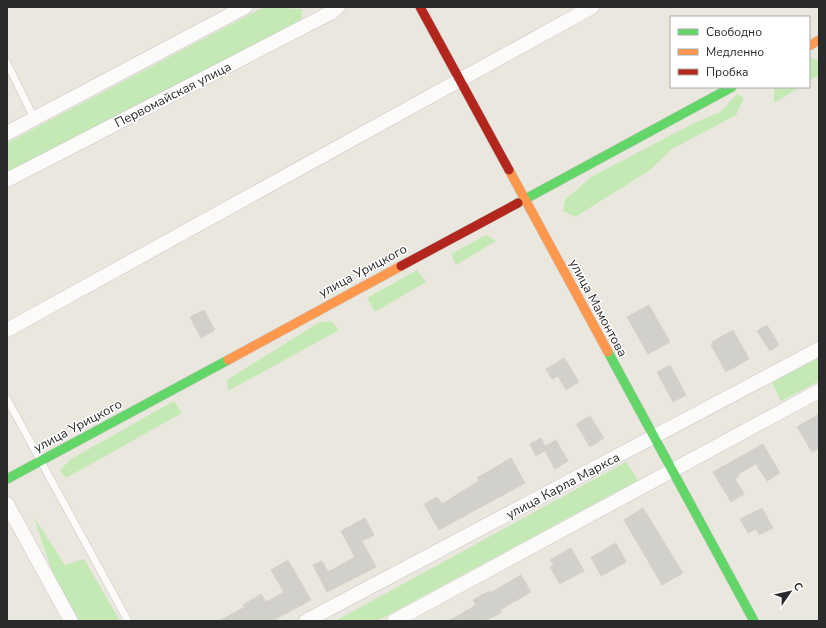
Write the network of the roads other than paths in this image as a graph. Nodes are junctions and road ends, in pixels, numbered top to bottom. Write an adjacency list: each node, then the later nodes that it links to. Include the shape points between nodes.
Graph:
1 (245, 7): 10 (street)
2 (338, 7): 12 (street, Первомайская улица)
3 (420, 7): 8 (street, улица Мамонтова)
4 (592, 7): 8 (street)
5 (819, 40): 6 (street)
6 (810, 45)
7 (7, 63): 10 (lane)
8 (460, 80): 13 (street, улица Мамонтова); 14 (street)
9 (730, 88): 13 (street, улица Урицкого)
10 (34, 118): 11 (street)
11 (7, 133)
12 (7, 180)
13 (524, 199): 18 (street, улица Мамонтова); 19 (street, улица Урицкого)
14 (7, 330)
15 (819, 349): 18 (street, улица Карла Маркса)
16 (819, 391): 20 (street)
17 (7, 400): 19 (lane)
18 (654, 438): 20 (street, улица Мамонтова); 25 (street, улица Карла Маркса)
19 (40, 461): 21 (street, улица Урицкого); 24 (lane)
20 (672, 472): 26 (street); 27 (street, улица Мамонтова)
21 (7, 479)
22 (7, 504): 23 (street)
23 (71, 621)
24 (128, 621)
25 (306, 621)
26 (394, 621)
27 (754, 621)

